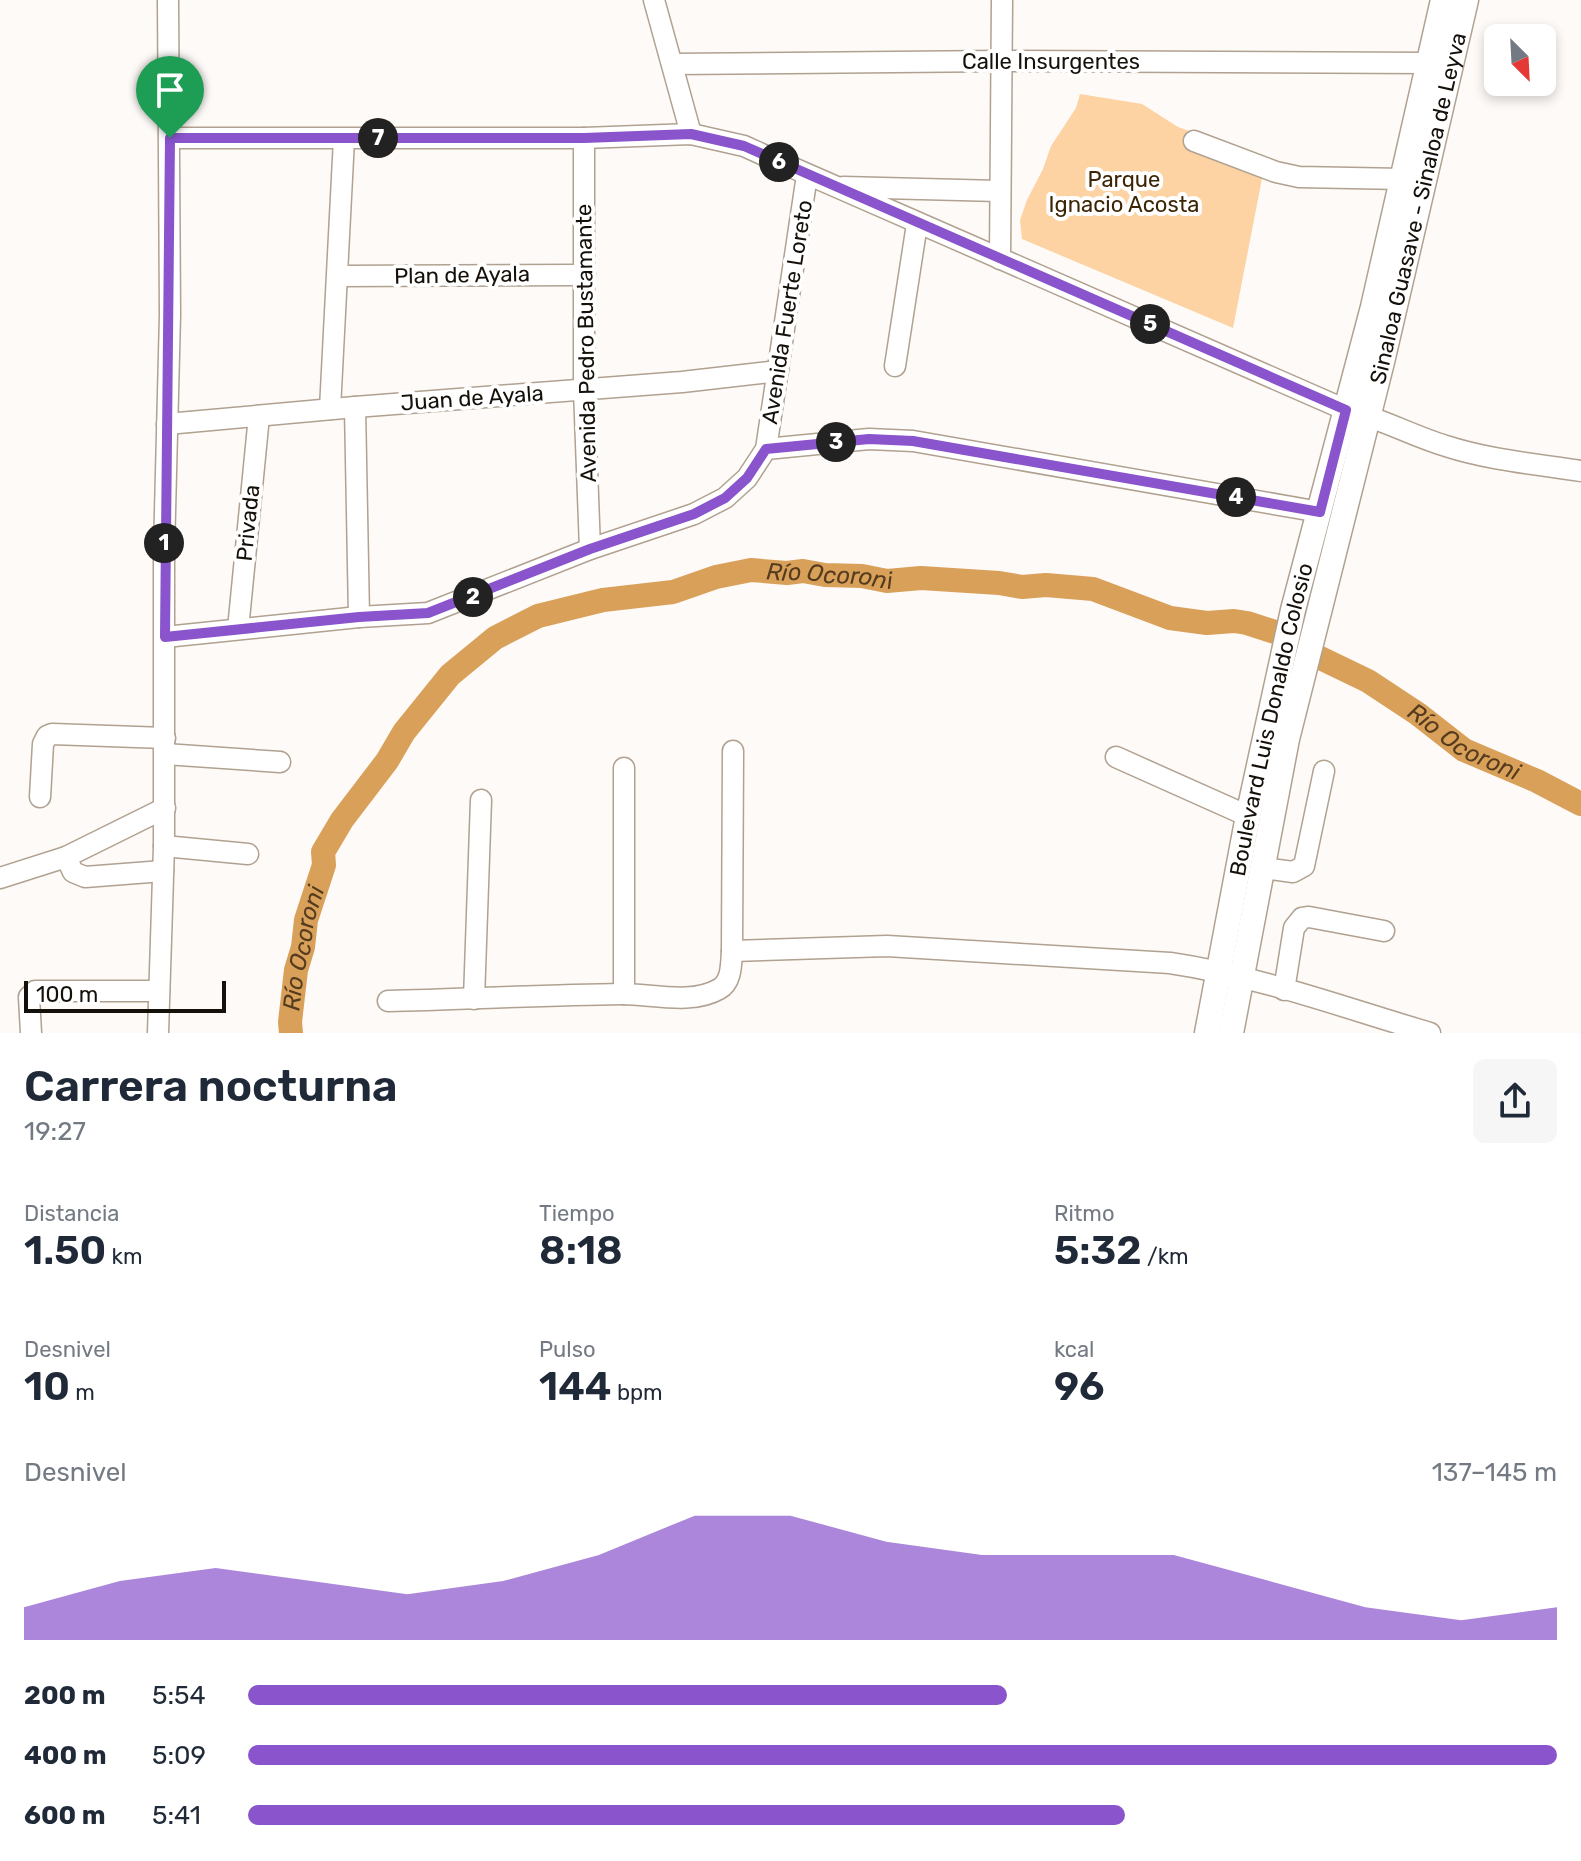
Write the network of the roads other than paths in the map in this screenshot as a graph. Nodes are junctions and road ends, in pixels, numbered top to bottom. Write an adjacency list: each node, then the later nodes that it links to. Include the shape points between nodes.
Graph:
1 (168, 0): 10 (street)
2 (654, 0): 8 (street)
3 (1002, 0): 6 (street)
4 (1443, 0): 7 (main road, Sinaloa Guasave - Sinaloa de Leyva)
5 (1466, 0): 27 (main road, Sinaloa Guasave - Sinaloa de Leyva)
6 (1000, 61): 7 (street, Calle Insurgentes); 8 (street, Calle Insurgentes); 17 (street)
7 (1430, 63): 15 (main road, Sinaloa Guasave - Sinaloa de Leyva)
8 (672, 64): 9 (street)
9 (691, 134): 11 (street); 14 (street, via 744,146)
10 (170, 138): 12 (street); 29 (street)
11 (584, 138): 12 (street); 20 (street, Avenida Pedro Bustamante)
12 (344, 139): 21 (street)
13 (1194, 141): 15 (street, via 1299,177)
14 (807, 175): 16 (street); 23 (street, Avenida Fuerte Loreto)
15 (1403, 179): 27 (main road, Sinaloa Guasave - Sinaloa de Leyva)
16 (831, 186): 17 (street); 18 (street)
17 (999, 191): 19 (street)
18 (917, 224): 19 (street); 22 (street)
19 (1000, 259): 27 (street)
20 (585, 275): 21 (street, Plan de Ayala); 24 (street, Avenida Pedro Bustamante)
21 (338, 276): 26 (street)
22 (895, 366)
23 (778, 371): 24 (street, Juan de Ayala); 30 (street, Avenida Fuerte Loreto)
24 (584, 390): 25 (street, Juan de Ayala); 33 (street, Avenida Pedro Bustamante)
25 (355, 407): 26 (street, Juan de Ayala); 35 (street)
26 (330, 409): 28 (street, Juan de Ayala)
27 (1358, 412): 31 (street, via 1472,454); 32 (main road, Boulevard Luis Donaldo Colosio); 34 (main road, Boulevard Luis Donaldo Colosio)
28 (259, 416): 29 (street, Juan de Ayala); 36 (street, Privada)
29 (167, 424): 37 (street)
30 (766, 449): 32 (street, via 869,439 913,441); 33 (street, via 747,478 725,498)
31 (1581, 471)
32 (1320, 512): 34 (main road, Boulevard Luis Donaldo Colosio)
33 (590, 549): 35 (street, via 428,613)
34 (1305, 613): 38 (main road, Boulevard Luis Donaldo Colosio)
35 (359, 617): 36 (street)
36 (238, 629): 37 (street)
37 (165, 637): 39 (street)
38 (1276, 736): 48 (main road, Boulevard Luis Donaldo Colosio); 52 (main road, Boulevard Luis Donaldo Colosio)
39 (165, 746): 42 (street); 45 (street, via 47,736); 47 (street)
40 (733, 751): 56 (street)
41 (1116, 757): 48 (street)
42 (280, 762)
43 (624, 768): 60 (street)
44 (1324, 771): 52 (street, via 1304,866 1293,872)
45 (40, 797)
46 (481, 800): 61 (street)
47 (165, 808): 49 (street); 51 (street)
48 (1248, 816): 57 (main road, Boulevard Luis Donaldo Colosio)
49 (164, 846): 50 (street); 53 (street)
50 (248, 854)
51 (66, 857): 53 (street, via 73,872 85,877); 54 (street)
52 (1264, 868): 57 (main road, Boulevard Luis Donaldo Colosio)
53 (163, 871): 59 (street)
54 (0, 878)
55 (1384, 931): 58 (street, via 1302,918 1294,928)
56 (732, 951): 57 (street, via 887,946 1170,963); 60 (street, via 730,976 709,994)
57 (1230, 976): 58 (street); 65 (main road, Boulevard Luis Donaldo Colosio); 66 (main road, Boulevard Luis Donaldo Colosio)
58 (1284, 990): 67 (street)
59 (159, 991): 63 (street, via 35,991 29,997); 64 (street)
60 (624, 994): 61 (street)
61 (474, 999): 62 (street)
62 (388, 1001)
63 (31, 1033)
64 (158, 1033)
65 (1207, 1033)
66 (1231, 1033)
67 (1430, 1033)

